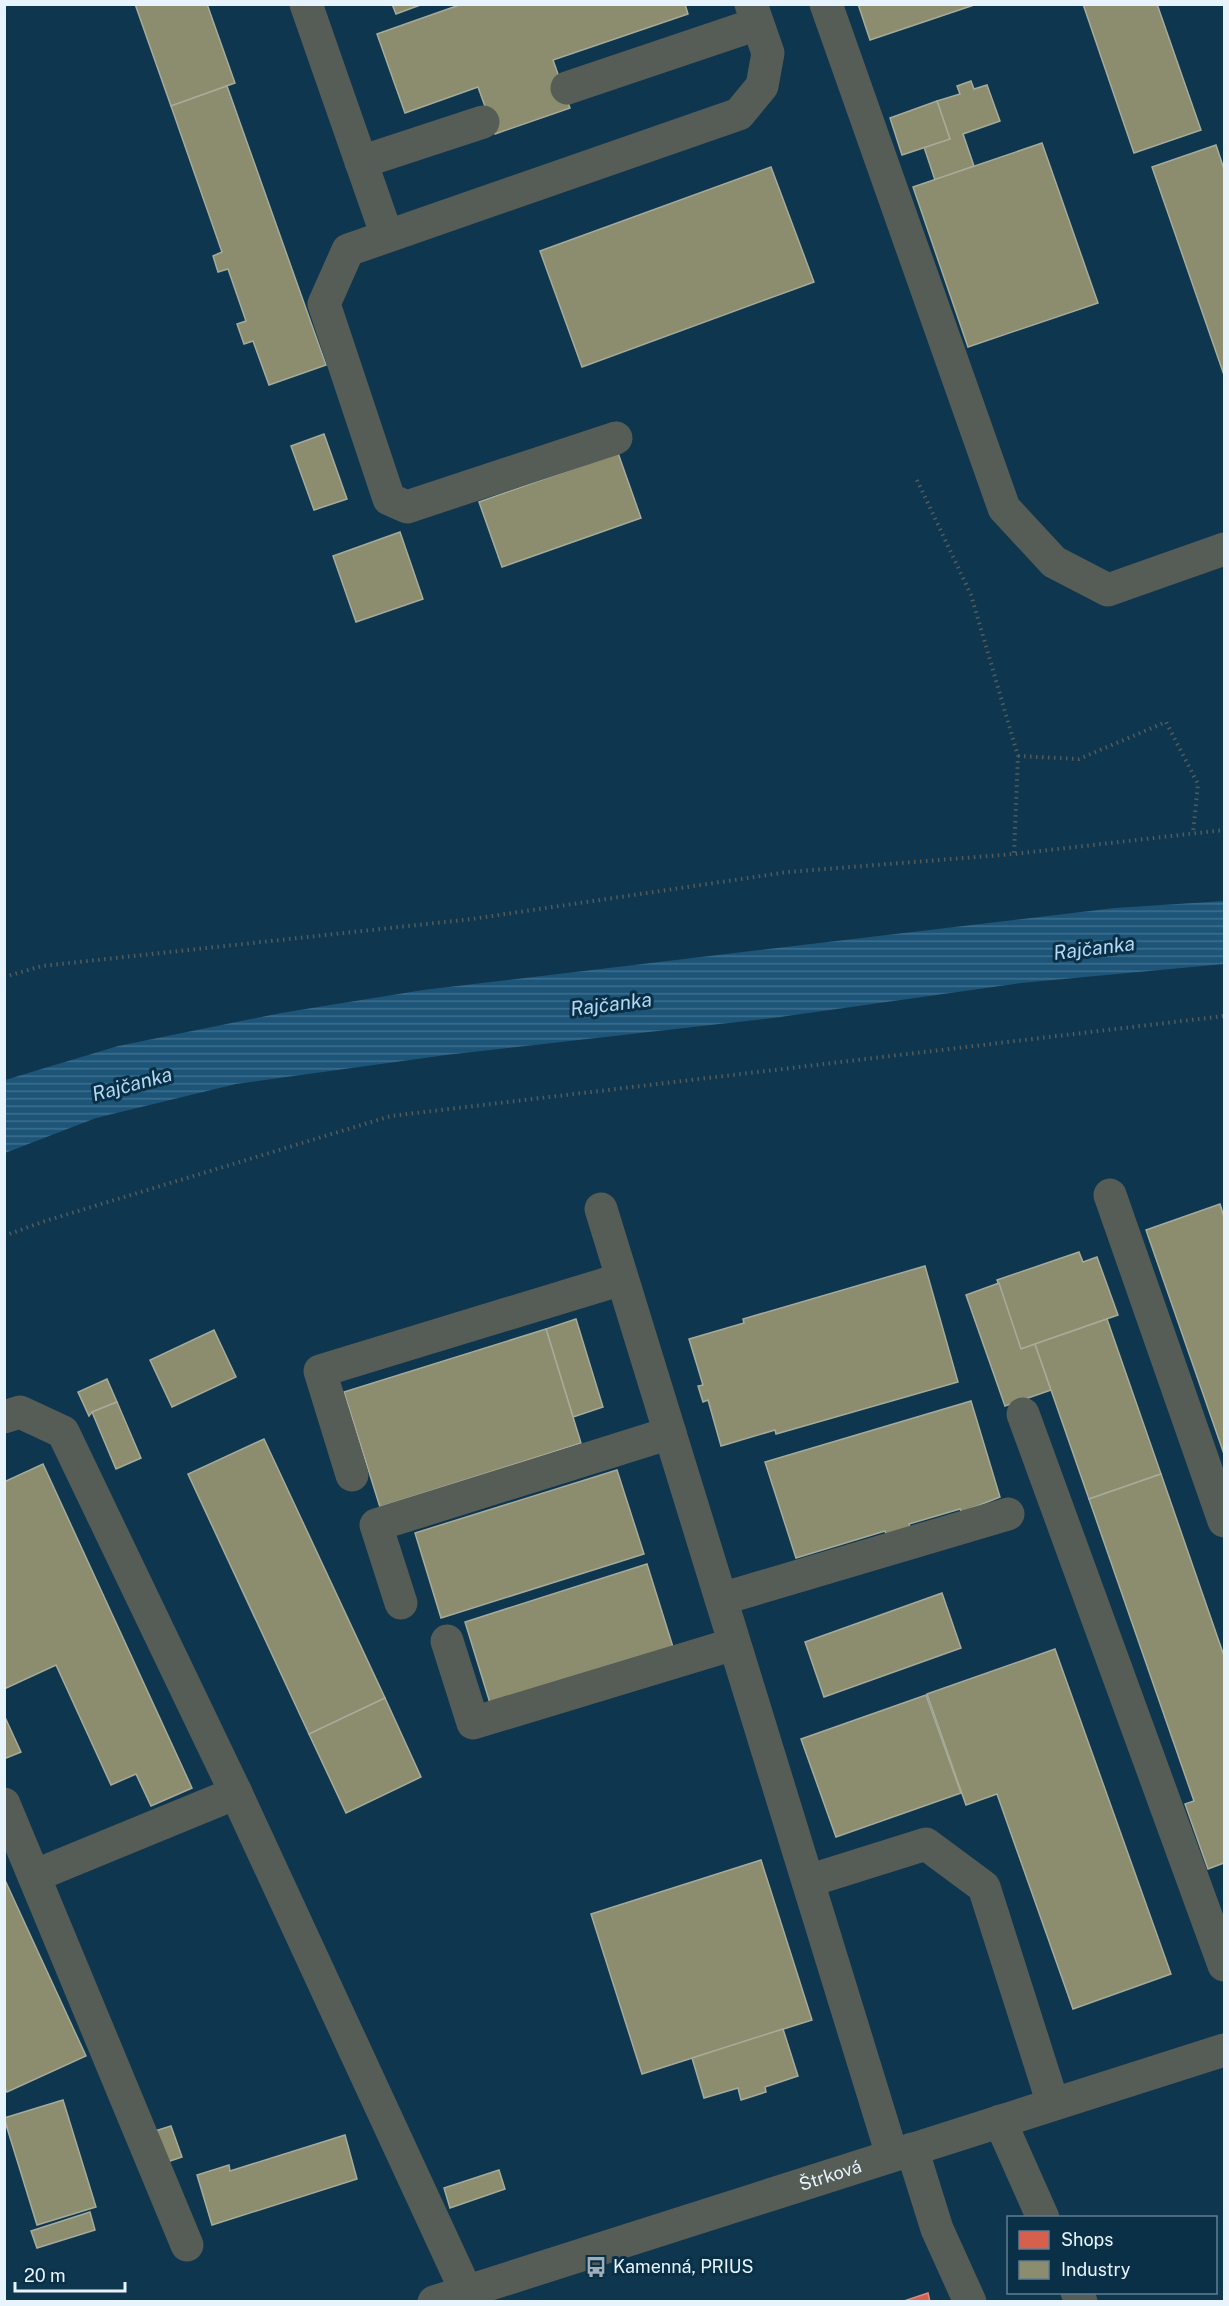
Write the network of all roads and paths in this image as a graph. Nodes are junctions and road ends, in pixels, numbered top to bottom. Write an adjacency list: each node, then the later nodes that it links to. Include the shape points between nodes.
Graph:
1 (306, 4): 6 (street)
2 (826, 4): 10 (street, via 1004,508 1054,562 1108,590)
3 (754, 14): 4 (street); 7 (street, via 768,53 762,86 740,114)
4 (567, 88)
5 (483, 122): 6 (street)
6 (361, 162): 7 (street)
7 (387, 236): 8 (street, via 348,250 324,304 389,499 407,507)
8 (616, 438)
9 (917, 480): 11 (path, via 971,595)
10 (1224, 549)
11 (1018, 756): 13 (path, via 1079,759 1166,722 1198,784); 14 (path)
12 (1224, 830): 13 (path)
13 (1193, 833): 14 (path)
14 (1014, 854): 15 (path, via 788,872 472,919 42,966)
15 (4, 977)
16 (1224, 1016): 19 (path, via 391,1116)
17 (1110, 1195): 26 (street)
18 (601, 1209): 20 (street)
19 (4, 1236)
20 (622, 1279): 23 (street); 24 (street, via 320,1371)
21 (1023, 1414): 35 (street)
22 (4, 1417): 31 (street, via 20,1412 63,1432)
23 (670, 1433): 27 (street); 28 (street, via 376,1525)
24 (352, 1475)
25 (1008, 1514): 27 (street)
26 (1224, 1521)
27 (721, 1599): 30 (street)
28 (401, 1603)
29 (447, 1641): 30 (street, via 473,1723)
30 (734, 1644): 34 (street)
31 (236, 1793): 33 (street); 42 (street)
32 (4, 1804): 33 (street)
33 (34, 1876): 41 (street)
34 (808, 1881): 37 (street, via 926,1844 984,1887); 39 (street)
35 (1224, 1965)
36 (1224, 2050): 37 (street, Štrková)
37 (1053, 2104): 38 (street, Štrková)
38 (1000, 2121): 39 (street, Štrková); 40 (street)
39 (902, 2152): 42 (street, Štrková); 44 (street)
40 (1043, 2216)
41 (188, 2245)
42 (466, 2291): 43 (street, Štrková)
43 (434, 2301)
44 (970, 2301)

